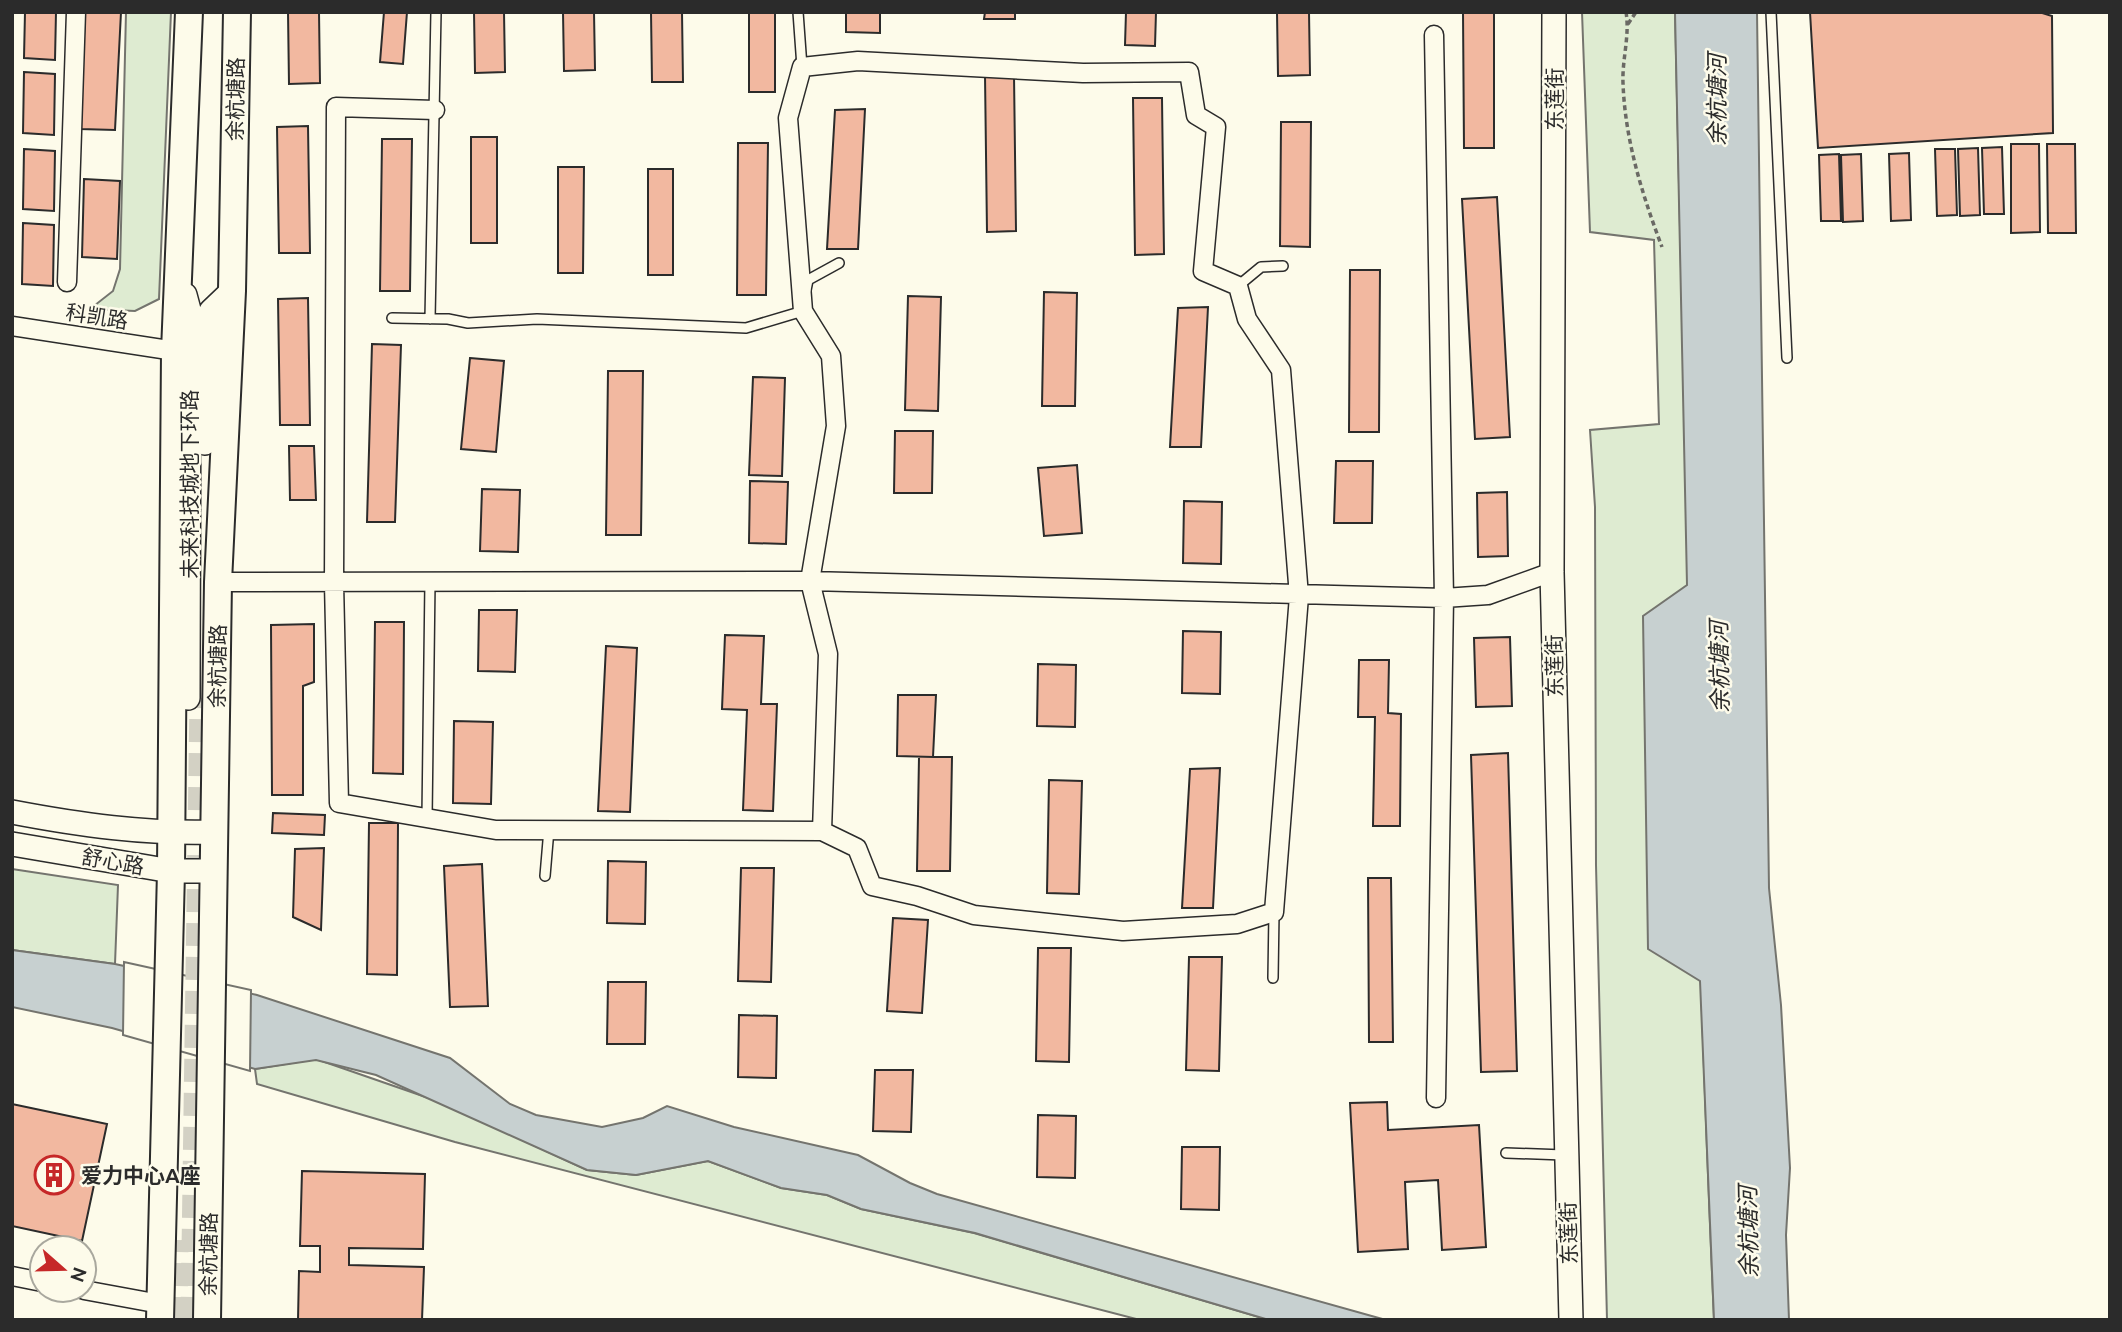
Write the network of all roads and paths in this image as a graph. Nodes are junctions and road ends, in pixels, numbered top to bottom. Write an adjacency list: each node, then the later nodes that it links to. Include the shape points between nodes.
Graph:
1 (76, 12): 18 (street)
2 (189, 12): 17 (main road, 余杭塘路)
3 (237, 12): 20 (main road, 余杭塘路)
4 (436, 12): 13 (lane)
5 (798, 12): 12 (lane)
6 (1554, 12): 27 (street, 东莲街)
7 (1626, 12): 10 (path)
8 (1636, 12): 10 (path)
9 (1771, 12): 26 (lane)
10 (1628, 24): 14 (path, via 1622,80 1626,121 1644,199)
11 (1434, 35): 33 (street)
12 (802, 67): 19 (street, via 858,61 1083,73 1189,72 1196,115 1216,127 1203,271); 21 (street, via 788,118)
13 (435, 110): 23 (lane); 31 (street, via 336,107)
14 (1662, 247)
15 (839, 263): 21 (lane, via 808,280)
16 (1283, 267): 19 (lane, via 1261,267)
17 (178, 272): 20 (street, 未来科技城地下环路, via 189,310 195,698 211,311); 25 (main road, 余杭塘路)
18 (67, 282)
19 (1238, 286): 32 (street, via 1247,319 1281,370)
20 (232, 291): 30 (main road, 余杭塘路)
21 (803, 312): 23 (lane, via 746,328 537,318 468,323); 29 (street, via 831,356 836,426)
22 (392, 318): 23 (lane)
23 (430, 319)
24 (12, 326): 25 (street, 科凯路)
25 (175, 351): 39 (main road, 余杭塘路)
26 (1787, 358)
27 (1552, 572): 33 (street, via 1488,595); 48 (street, 东莲街)
28 (430, 580): 29 (street); 31 (street); 35 (lane)
29 (810, 581): 32 (street); 37 (street, via 828,654)
30 (218, 582): 31 (street); 38 (main road, 余杭塘路)
31 (334, 583): 35 (street, via 339,803)
32 (1299, 596): 33 (street); 44 (street)
33 (1444, 598): 46 (street)
34 (12, 812): 39 (street, 舒心路, via 88,827)
35 (427, 818): 36 (street, via 496,830)
36 (549, 829): 37 (street); 43 (lane)
37 (822, 831): 44 (street, via 857,848 872,886 974,915 1123,931 1237,924)
38 (215, 832): 39 (street, 舒心路); 41 (main road, 余杭塘路)
39 (171, 833): 42 (main road, 余杭塘路)
40 (12, 844): 42 (street, 舒心路)
41 (214, 871): 42 (street, 舒心路); 51 (main road, 余杭塘路)
42 (171, 872): 50 (main road, 余杭塘路)
43 (545, 876)
44 (1274, 912): 45 (lane)
45 (1273, 978)
46 (1436, 1098)
47 (1507, 1153): 48 (lane)
48 (1566, 1155): 52 (street, 东莲街)
49 (98, 1294): 50 (street)
50 (160, 1312)
51 (207, 1320)
52 (1571, 1320)

